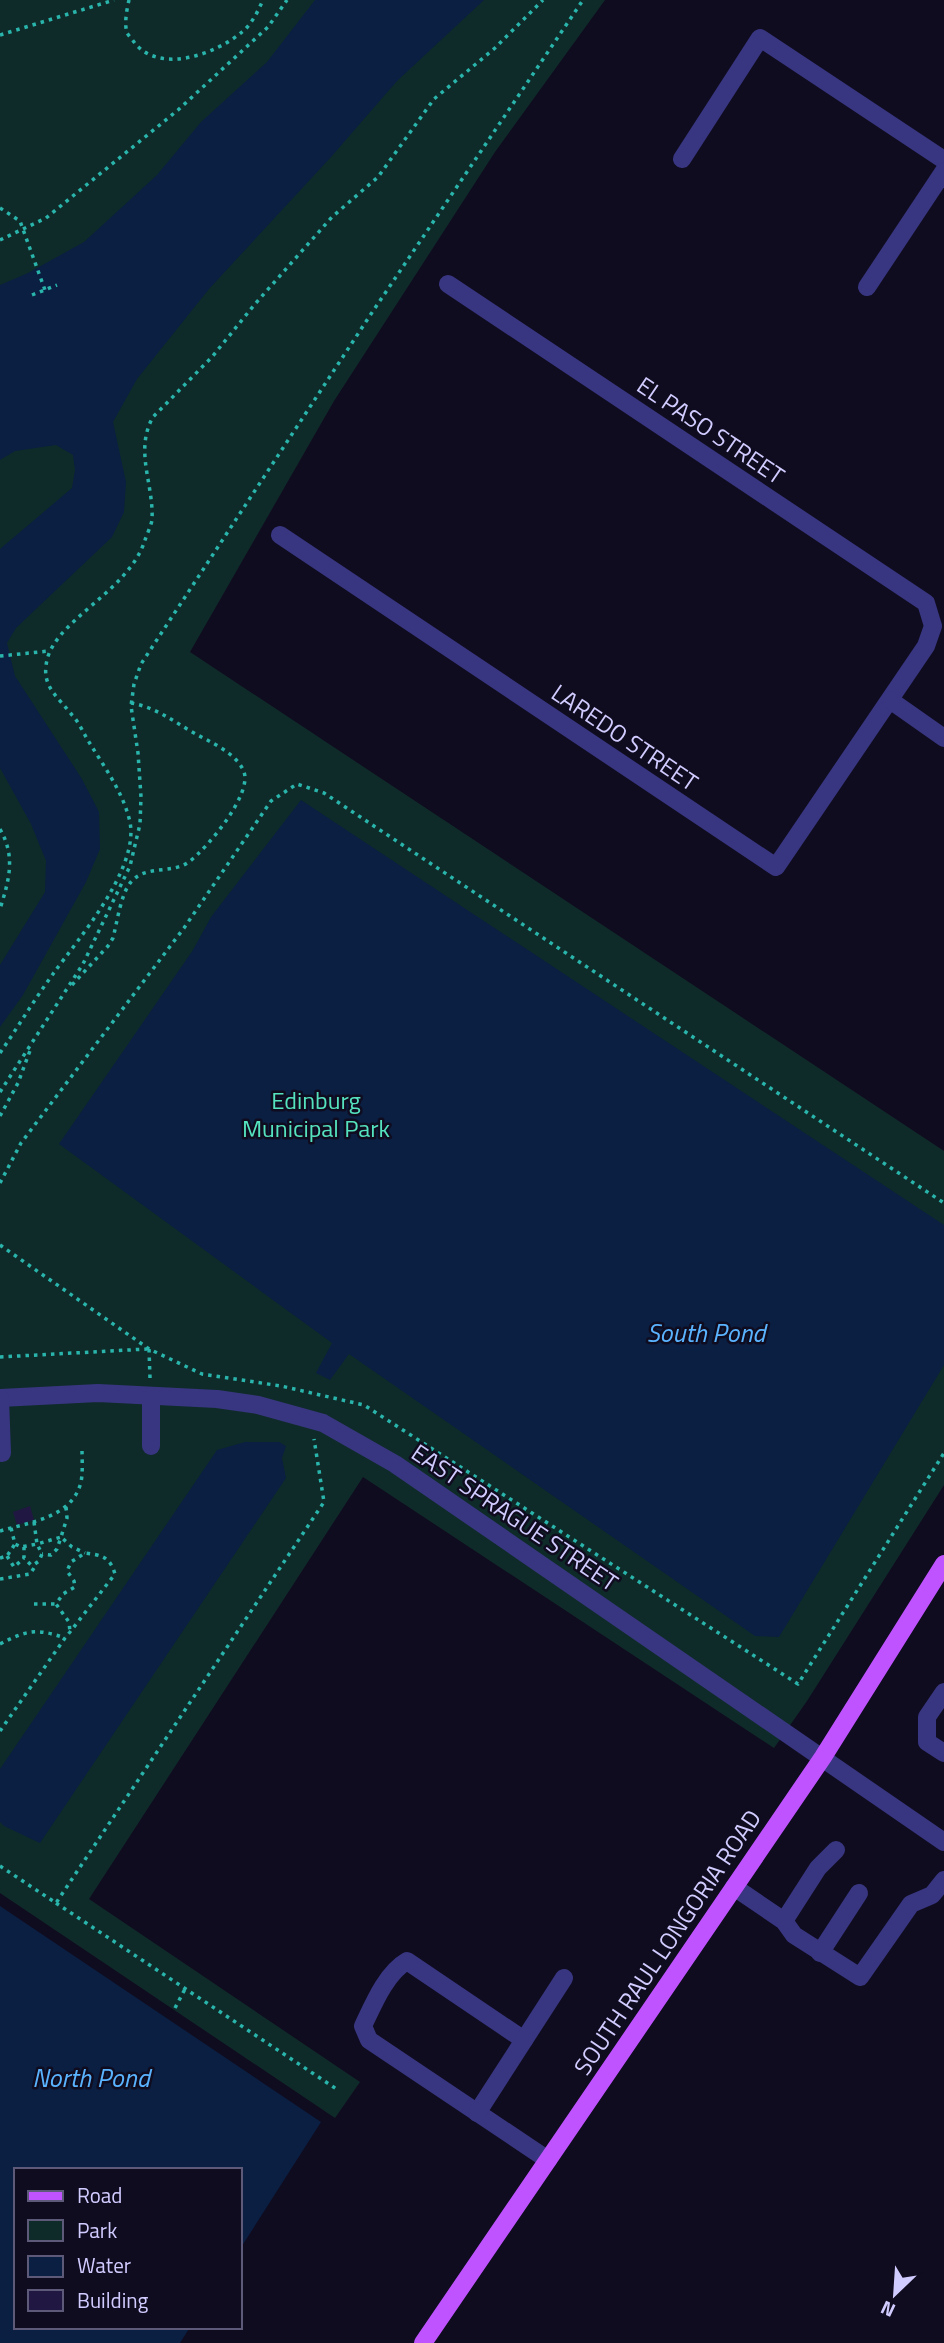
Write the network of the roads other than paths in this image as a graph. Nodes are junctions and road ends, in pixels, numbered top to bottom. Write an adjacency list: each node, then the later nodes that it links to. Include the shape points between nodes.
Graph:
1 (682, 159): 2 (street, via 760,38)
2 (944, 160)
3 (944, 171): 5 (street)
4 (448, 284): 7 (street, EL PASO STREET, via 926,603 933,626 926,646)
5 (867, 287)
6 (280, 535): 7 (street, LAREDO STREET, via 776,867)
7 (890, 700): 8 (street)
8 (944, 738)
9 (151, 1388): 10 (street, EAST SPRAGUE STREET); 11 (street); 16 (street, EAST SPRAGUE STREET, via 258,1405 323,1423 394,1464)
10 (0, 1398): 12 (street)
11 (151, 1446)
12 (2, 1453)
13 (944, 1564): 16 (main road, SOUTH RAUL LONGORIA ROAD)
14 (944, 1692): 15 (street, via 927,1717 927,1742)
15 (944, 1753)
16 (823, 1757): 17 (street, EAST SPRAGUE STREET); 20 (main road, SOUTH RAUL LONGORIA ROAD)
17 (944, 1842)
18 (836, 1850): 22 (street, via 818,1868)
19 (944, 1880): 23 (street, via 932,1895 911,1904 860,1977)
20 (734, 1887): 22 (street); 27 (main road, SOUTH RAUL LONGORIA ROAD)
21 (859, 1893): 23 (street)
22 (784, 1921): 23 (street, via 794,1935)
23 (820, 1953)
24 (564, 1978): 25 (street)
25 (524, 2040): 26 (street); 26 (street, via 408,1961 399,1966 373,2006 363,2026 369,2040)
26 (477, 2113): 27 (street)
27 (548, 2160): 28 (main road, SOUTH RAUL LONGORIA ROAD)
28 (423, 2343)

